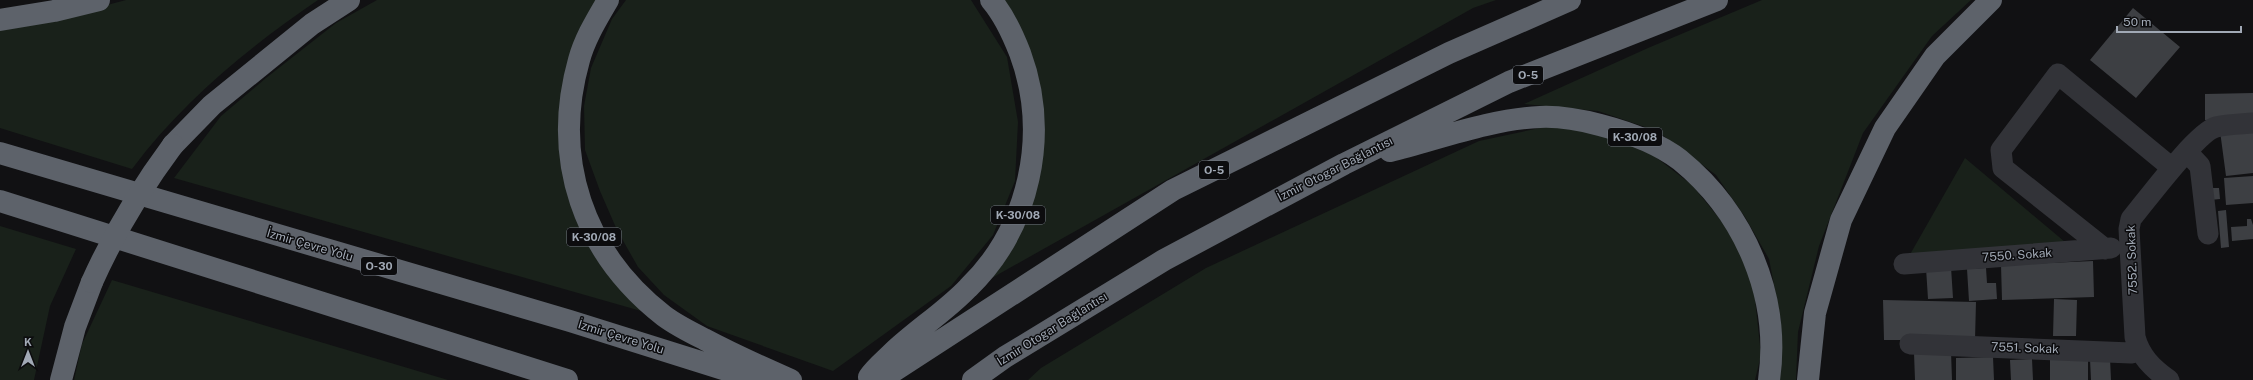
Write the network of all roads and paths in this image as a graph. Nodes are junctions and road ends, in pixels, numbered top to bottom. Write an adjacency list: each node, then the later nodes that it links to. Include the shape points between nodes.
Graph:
1 (99, 0): 8 (highway)
2 (349, 0): 21 (highway, bridge, via 312,24 212,105 174,145 147,181 108,246 75,327)
3 (608, 0): 24 (highway, K-30/08, via 579,59 571,94 568,139 581,205 594,237 616,269 638,294 665,317 746,361)
4 (991, 0): 25 (highway, K-30/08, via 1016,42 1032,101 1032,166 1024,202 1003,244 968,288 914,332 873,371)
5 (1570, 0): 26 (highway, O-5, via 1449,53 1173,190)
6 (1717, 0): 12 (highway, İzmir Otogar Bağlantısı / O-5, via 1508,82)
7 (1991, 0): 29 (highway, via 1935,56 1885,128 1854,191 1841,220 1815,313)
8 (0, 20)
9 (2253, 123): 10 (street, 7552. Sokak, via 2216,127)
10 (2187, 152): 13 (street, 7552. Sokak); 15 (street, via 2200,166)
11 (0, 153): 23 (highway, İzmir Çevre Yolu / O-30, via 562,319)
12 (1344, 164): 27 (highway, İzmir Otogar Bağlantısı / O-5, via 1164,260 1005,357); 28 (highway, K-30/08, via 1500,122 1541,117 1580,120 1616,129 1650,143 1679,159 1707,184 1730,214 1749,246 1763,283 1770,321 1772,357)
13 (2172, 168): 16 (street, 7552. Sokak, via 2131,219); 17 (street, via 2058,74 2001,150 2003,168)
14 (0, 201): 22 (highway)
15 (2208, 234)
16 (2130, 247): 17 (street, 7550. Sokak); 20 (street, 7552. Sokak, via 2135,336)
17 (2105, 249): 18 (street, 7550. Sokak)
18 (1904, 264)
19 (1910, 344): 20 (street, 7551. Sokak, via 2131,353)
20 (2139, 351): 30 (street, 7552. Sokak, via 2155,370)
21 (61, 380)
22 (566, 380)
23 (758, 380)
24 (791, 380)
25 (867, 380)
26 (880, 380)
27 (973, 380)
28 (1769, 380)
29 (1808, 380)
30 (2168, 380)

